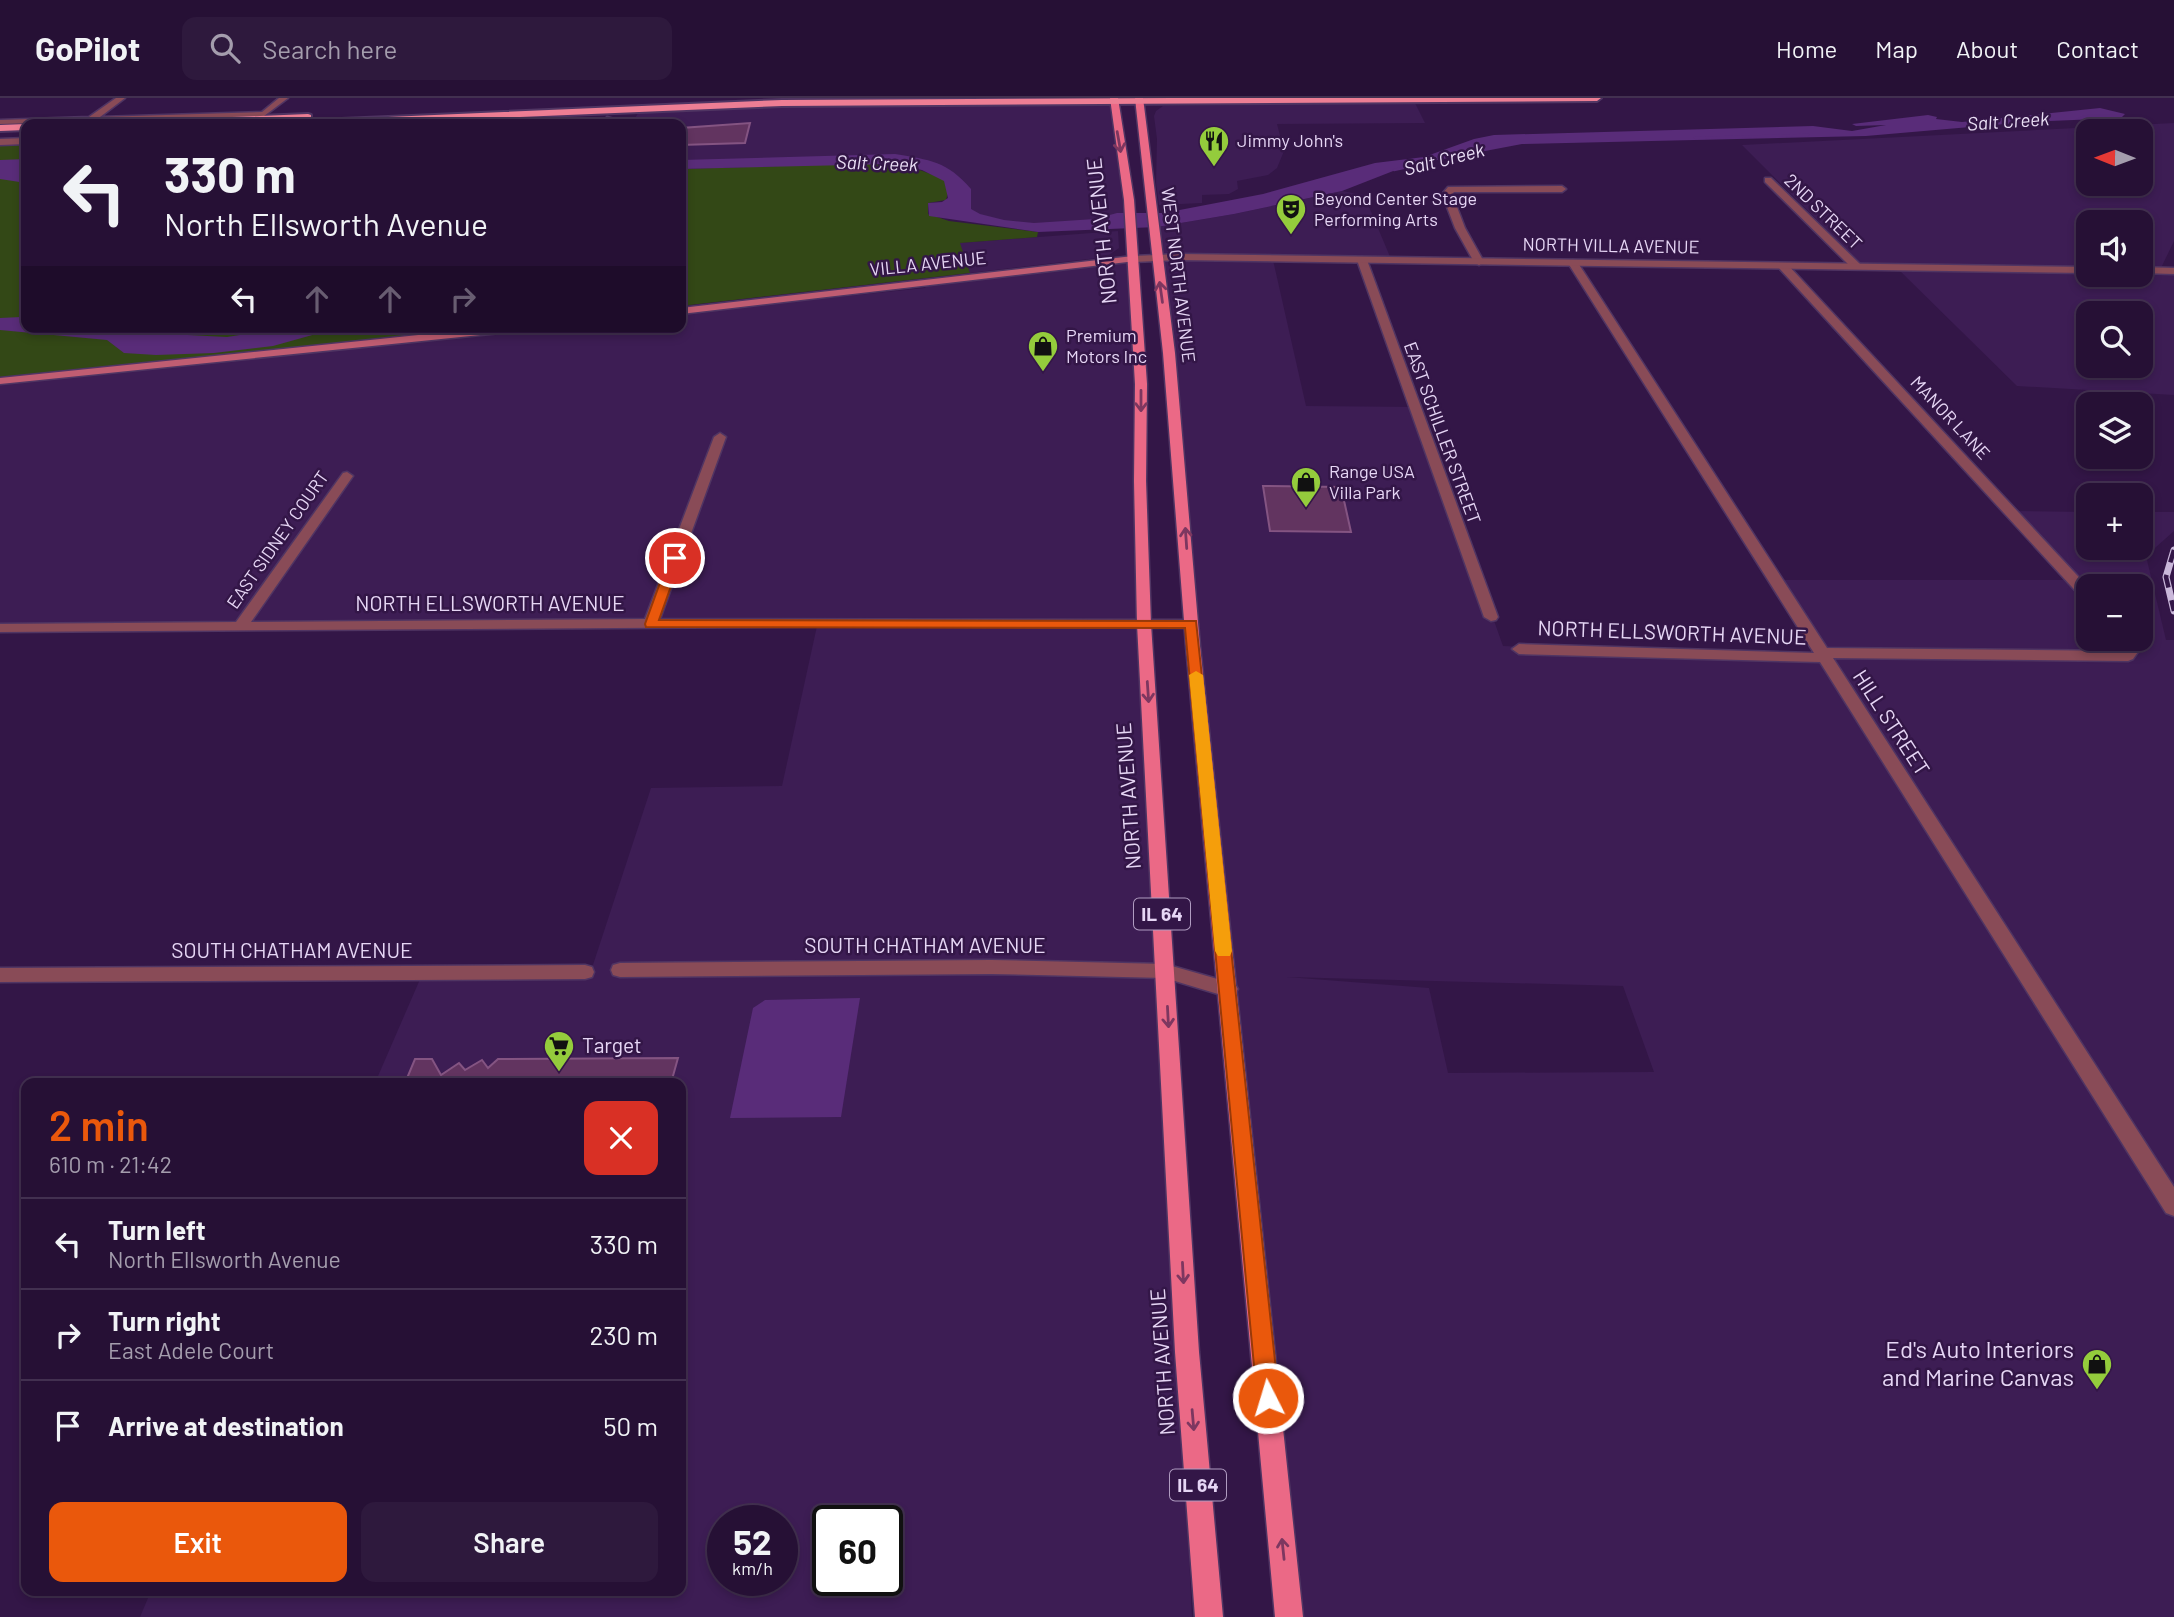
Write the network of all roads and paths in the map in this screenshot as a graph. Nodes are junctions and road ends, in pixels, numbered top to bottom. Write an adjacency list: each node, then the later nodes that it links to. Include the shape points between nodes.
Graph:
1 (121, 98): 15 (street)
2 (284, 98): 16 (street, via 264,114)
3 (738, 98): 17 (highway)
4 (924, 98): 10 (highway)
5 (1597, 98): 9 (highway)
6 (1114, 99): 7 (highway); 8 (highway); 13 (main road, NORTH AVENUE / IL 64)
7 (1139, 99): 9 (highway); 14 (main road, WEST NORTH AVENUE / IL 64)
8 (1058, 100): 10 (highway); 13 (highway)
9 (1184, 100): 14 (highway, via 1158,106)
10 (872, 102): 11 (highway)
11 (657, 108): 12 (highway); 20 (highway)
12 (564, 111): 18 (highway); 19 (highway, via 599,112)
13 (1116, 113): 32 (main road, NORTH AVENUE / IL 64, one-way to 32)
14 (1141, 118): 31 (main road, WEST NORTH AVENUE / IL 64)
15 (91, 119)
16 (119, 119)
17 (250, 119)
18 (398, 119)
19 (606, 119)
20 (613, 119)
21 (0, 122): 22 (street)
22 (21, 122)
23 (21, 127): 24 (highway)
24 (0, 128)
25 (21, 134): 26 (highway)
26 (0, 135)
27 (21, 141): 28 (street)
28 (0, 142)
29 (1768, 180): 37 (street, 2ND STREET)
30 (1562, 189): 34 (street, via 1451,189 1447,194 1455,216)
31 (1156, 258): 32 (street, NORTH VILLA AVENUE); 33 (street, NORTH VILLA AVENUE); 50 (main road, WEST NORTH AVENUE / IL 64, one-way to 31, via 1169,353)
32 (1133, 259): 41 (main road, VILLA AVENUE); 49 (main road, NORTH AVENUE / IL 64, one-way to 49, via 1141,384)
33 (1362, 260): 34 (street, NORTH VILLA AVENUE); 47 (street, EAST SCHILLER STREET)
34 (1479, 262): 35 (street, NORTH VILLA AVENUE)
35 (1573, 263): 36 (street, NORTH VILLA AVENUE); 55 (street, HILL STREET)
36 (1783, 266): 37 (street, NORTH VILLA AVENUE); 46 (street, MANOR LANE)
37 (1857, 267): 38 (street, NORTH VILLA AVENUE)
38 (2076, 270)
39 (2153, 270): 40 (street)
40 (2174, 271)
41 (686, 310)
42 (471, 333): 43 (main road)
43 (0, 381)
44 (720, 437): 48 (street)
45 (347, 476): 51 (street, EAST SIDNEY COURT)
46 (2076, 583)
47 (1491, 617)
48 (651, 624): 49 (street, NORTH ELLSWORTH AVENUE); 51 (street, NORTH ELLSWORTH AVENUE)
49 (1144, 624): 50 (street, NORTH ELLSWORTH AVENUE); 57 (main road, NORTH AVENUE / IL 64, one-way to 57)
50 (1191, 624): 60 (main road, IL 64)
51 (241, 626): 52 (street, NORTH ELLSWORTH AVENUE)
52 (0, 628)
53 (1519, 649): 55 (street, NORTH ELLSWORTH AVENUE)
54 (2128, 651): 55 (street, NORTH ELLSWORTH AVENUE, via 2128,656)
55 (1823, 656): 61 (street, HILL STREET)
56 (620, 970): 57 (street, SOUTH CHATHAM AVENUE, via 1000,967)
57 (1165, 971): 60 (street, SOUTH CHATHAM AVENUE); 62 (main road, NORTH AVENUE / IL 64, one-way to 62, via 1187,1352)
58 (585, 972): 59 (street, SOUTH CHATHAM AVENUE)
59 (0, 975)
60 (1228, 989): 63 (main road, IL 64, one-way to 60)
61 (2174, 1206)
62 (1209, 1617)
63 (1289, 1617)

